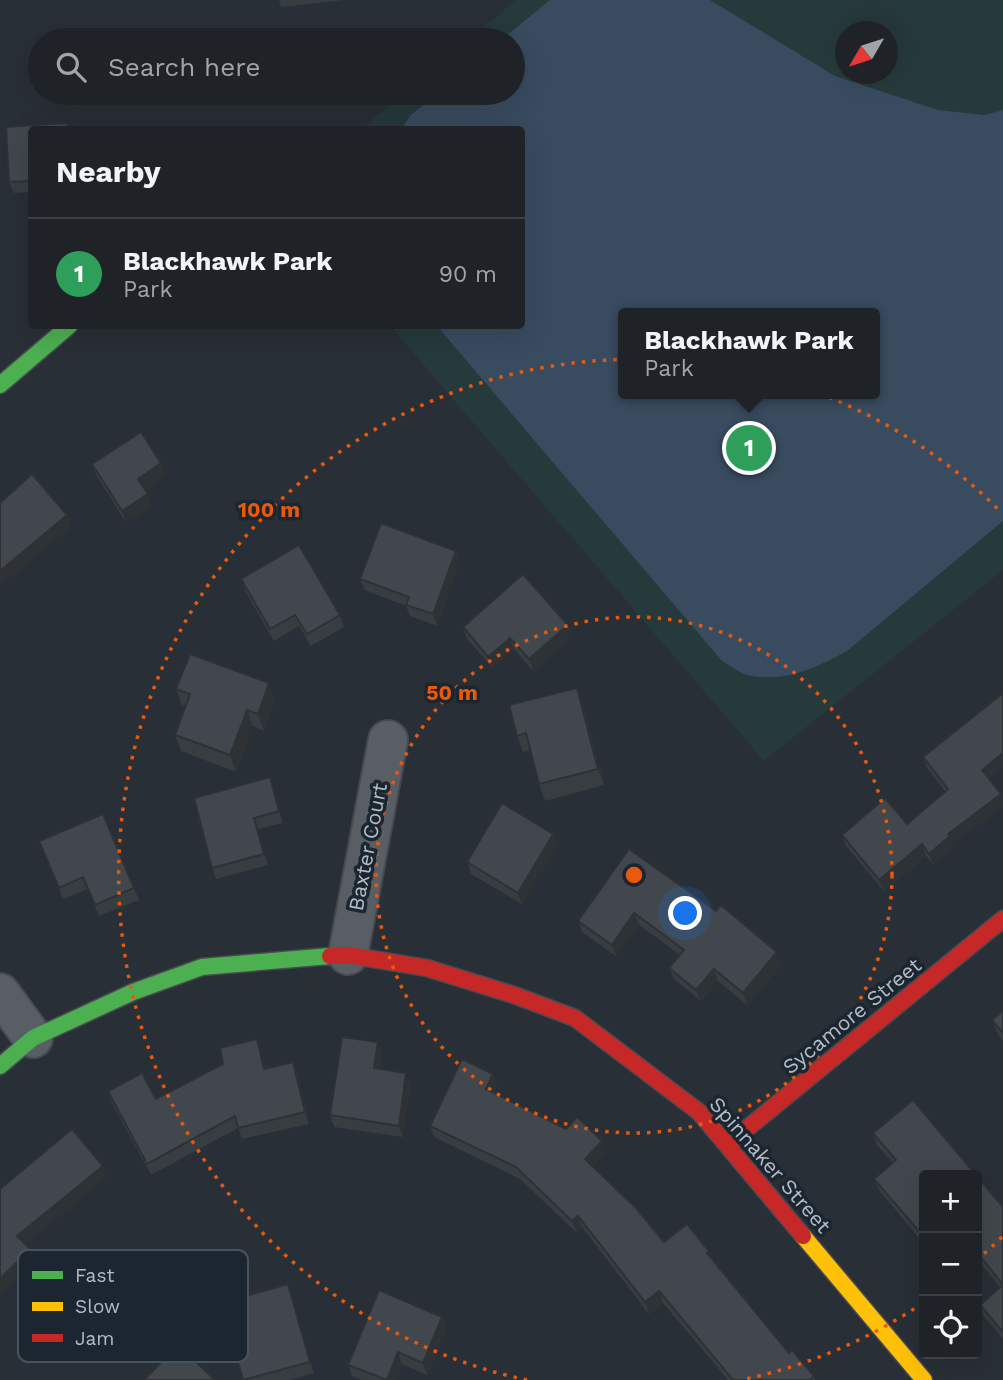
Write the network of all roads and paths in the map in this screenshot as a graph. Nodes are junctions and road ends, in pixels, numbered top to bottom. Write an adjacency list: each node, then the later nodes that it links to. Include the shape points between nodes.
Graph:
1 (65, 329): 2 (street)
2 (0, 385)
3 (388, 740): 5 (street, Baxter Court)
4 (1003, 919): 9 (street, Sycamore Street)
5 (348, 955): 7 (street, Spinnaker Street, via 202,967); 9 (street, Spinnaker Street, via 427,968 575,1018 690,1105)
6 (0, 993): 7 (street)
7 (33, 1038): 8 (street, Spinnaker Street)
8 (0, 1066)
9 (728, 1144): 10 (street, Spinnaker Street)
10 (924, 1380)

